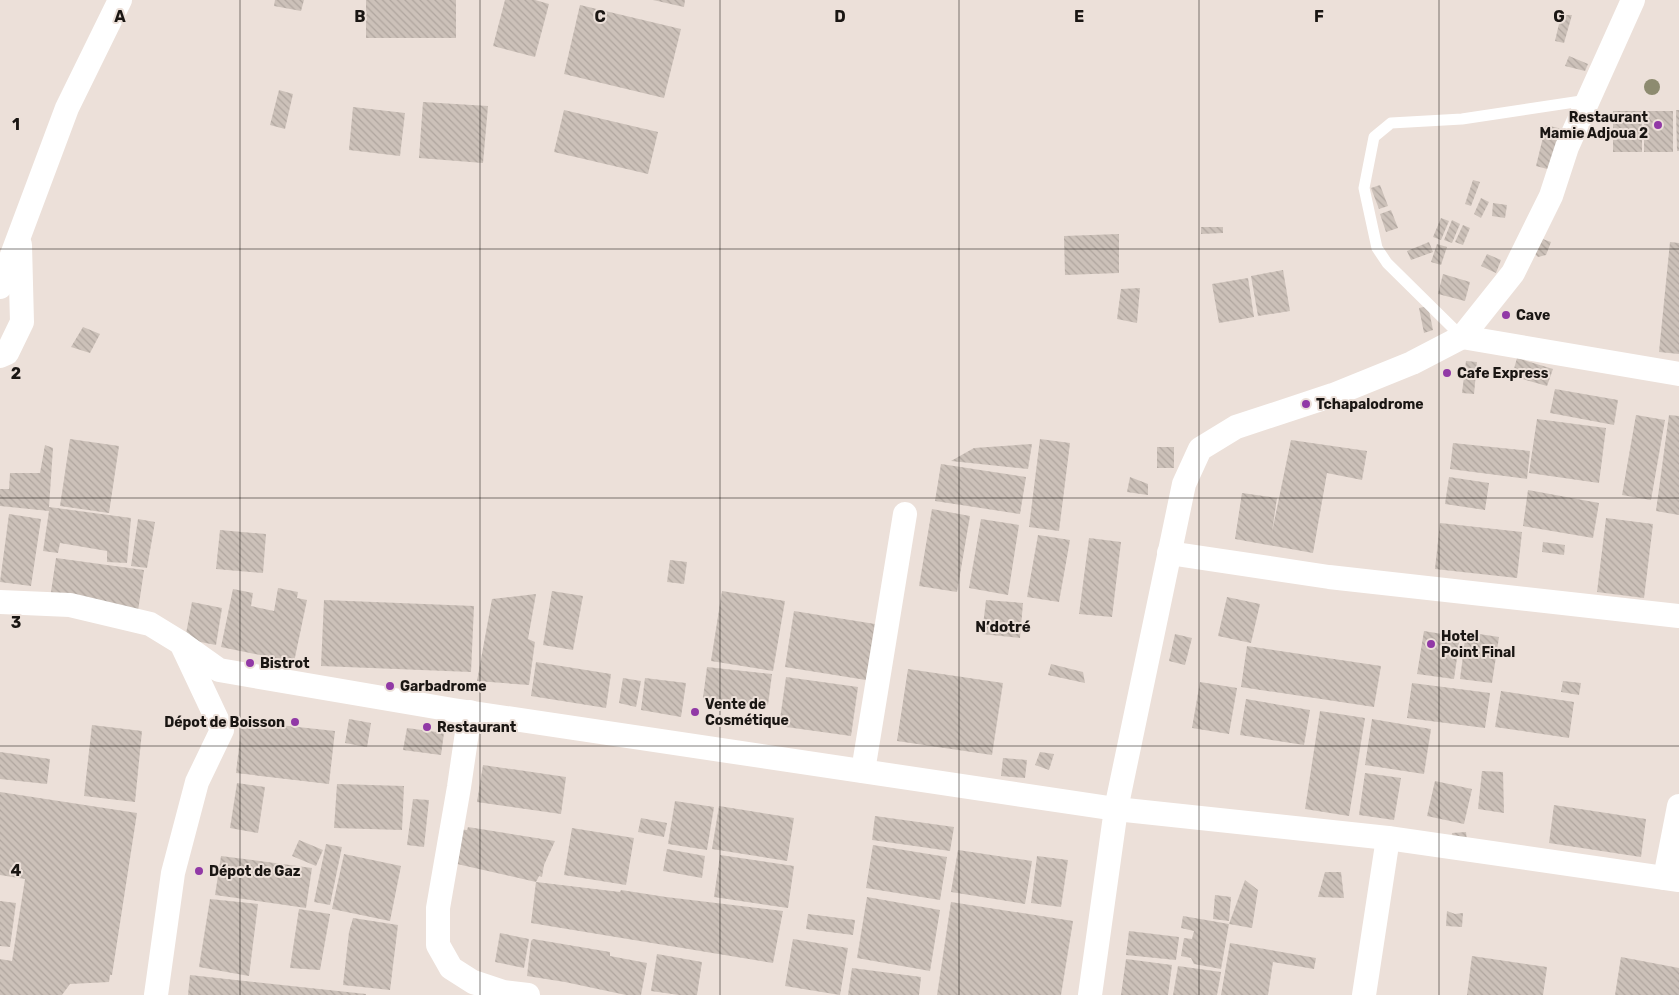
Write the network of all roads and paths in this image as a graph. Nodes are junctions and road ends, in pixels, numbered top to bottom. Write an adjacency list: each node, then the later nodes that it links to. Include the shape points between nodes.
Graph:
1 (120, 0): 4 (street, via 67,108)
2 (1632, 0): 3 (street)
3 (1588, 100): 6 (street, via 1567,147 1551,196 1513,272); 6 (lane, via 1462,119 1391,123 1374,137 1364,188 1376,248 1387,263)
4 (20, 233): 5 (street); 7 (street, via 22,322 7,353)
5 (0, 287)
6 (1462, 336): 8 (street); 10 (street, via 1404,367 1236,428 1200,449 1184,484)
7 (0, 356)
8 (1679, 374)
9 (904, 514): 15 (street)
10 (1169, 553): 12 (street, via 1329,577); 17 (street)
11 (0, 602): 13 (street, via 70,605 150,624)
12 (1679, 616)
13 (181, 643): 14 (street, via 219,670); 20 (street, via 222,730 197,782 173,873)
14 (470, 712): 15 (street); 21 (street, via 438,908 438,945 451,968 473,982 503,992)
15 (863, 771): 17 (street)
16 (1679, 806): 19 (street)
17 (1116, 809): 18 (street); 22 (street)
18 (1388, 838): 19 (street); 23 (street)
19 (1672, 879)
20 (156, 995)
21 (528, 995)
22 (1090, 995)
23 (1364, 995)

